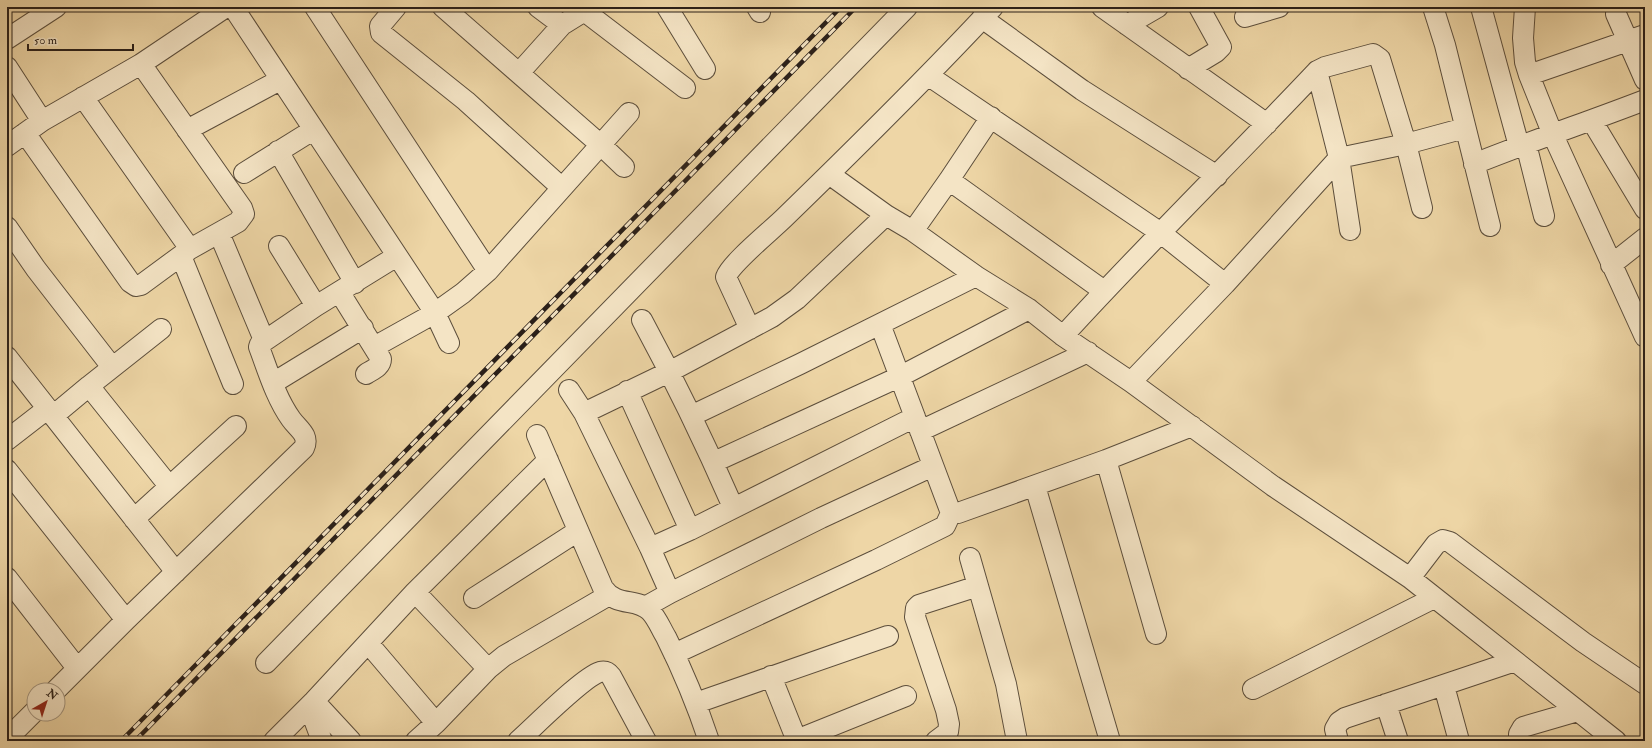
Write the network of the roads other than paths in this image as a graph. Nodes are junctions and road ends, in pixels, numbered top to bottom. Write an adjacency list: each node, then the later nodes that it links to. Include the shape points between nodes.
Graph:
1 (56, 7): 24 (street)
2 (233, 7): 33 (street)
3 (315, 7): 76 (street)
4 (396, 7): 60 (street, via 380,26 381,33 466,101)
5 (443, 7): 30 (street)
6 (538, 7): 22 (street)
7 (667, 7): 27 (street)
8 (907, 7): 144 (street)
9 (1102, 7): 21 (street)
10 (1158, 7): 21 (street)
11 (1199, 7): 28 (street, via 1220,47)
12 (1280, 7): 20 (street)
13 (1433, 7): 43 (street)
14 (1481, 7): 49 (street)
15 (1525, 7): 31 (street, via 1523,38)
16 (585, 8): 22 (street); 35 (street)
17 (214, 10): 25 (street)
18 (988, 13): 32 (street); 58 (street, via 1082,90)
19 (1616, 14): 23 (street)
20 (1245, 17)
21 (1127, 25): 28 (street)
22 (562, 26): 30 (street)
23 (1637, 38): 31 (street); 34 (street)
24 (7, 39)
25 (141, 64): 36 (street); 44 (street)
26 (7, 67): 40 (street)
27 (705, 68)
28 (1188, 69): 42 (street)
29 (1317, 71): 42 (street); 48 (street, via 1373,54 1377,56 1382,62); 53 (street)
30 (519, 73): 51 (street)
31 (1529, 75): 47 (street)
32 (928, 76): 39 (street); 57 (street)
33 (280, 80): 44 (street); 45 (street)
34 (1645, 80)
35 (685, 88)
36 (83, 97): 40 (street); 73 (street)
37 (1645, 100): 41 (street)
38 (630, 113): 51 (street)
39 (991, 117): 59 (street); 70 (street)
40 (42, 121): 46 (street)
41 (1592, 121): 47 (street); 62 (street)
42 (1268, 124): 58 (street)
43 (1465, 128): 48 (street); 54 (street)
44 (187, 130): 69 (street, via 244,211 244,216 238,222)
45 (314, 130): 52 (street); 74 (street)
46 (25, 133): 50 (street); 73 (street, via 130,282 136,286 141,285)
47 (1553, 135): 49 (street); 75 (street)
48 (1406, 144): 53 (street); 61 (street)
49 (1523, 145): 54 (street); 64 (street)
50 (7, 146)
51 (602, 146): 55 (street); 60 (street)
52 (278, 151): 56 (street); 79 (street)
53 (1339, 158): 67 (street); 78 (street)
54 (1474, 164): 65 (street)
55 (624, 167)
56 (244, 173)
57 (829, 174): 63 (street); 88 (street, via 727,273 726,277)
58 (1217, 176): 70 (street)
59 (949, 180): 68 (street); 80 (street)
60 (562, 188): 76 (street)
61 (1422, 208)
62 (1645, 209)
63 (886, 215): 68 (street); 88 (street, via 798,299)
64 (1544, 216)
65 (1490, 226)
66 (7, 227): 96 (street, via 36,270)
67 (1350, 230)
68 (913, 231): 77 (street)
69 (219, 233): 73 (street); 91 (street)
70 (1161, 233): 78 (street); 80 (street)
71 (1645, 238): 75 (street)
72 (279, 246): 81 (street)
73 (186, 253): 102 (street)
74 (397, 256): 79 (street); 83 (street)
75 (1611, 265): 90 (street)
76 (488, 271): 83 (street, via 463,294)
77 (976, 276): 82 (street); 85 (street)
78 (1225, 284): 100 (street)
79 (348, 288): 81 (street); 86 (street)
80 (1104, 291): 89 (street)
81 (316, 306): 91 (street)
82 (1029, 309): 89 (street); 99 (street)
83 (435, 313): 92 (street); 93 (street)
84 (642, 320): 97 (street)
85 (880, 324): 99 (street); 108 (street)
86 (363, 328): 93 (street); 101 (street)
87 (161, 329): 96 (street)
88 (750, 329): 97 (street)
89 (1063, 336): 94 (street)
90 (1645, 337)
91 (264, 340): 101 (street, via 259,347)
92 (449, 343)
93 (374, 347): 98 (street, via 381,361)
94 (1088, 352): 100 (street); 109 (street)
95 (7, 357): 106 (street)
96 (112, 367): 103 (street)
97 (670, 372): 105 (street); 108 (street)
98 (366, 374)
99 (899, 377): 109 (street); 116 (street)
100 (1131, 382): 111 (street)
101 (272, 383): 128 (street, via 285,411 304,434 304,448)
102 (233, 384)
103 (89, 386): 106 (street); 119 (street)
104 (569, 390): 107 (street)
105 (628, 391): 107 (street); 124 (street)
106 (50, 412): 113 (street); 123 (street)
107 (584, 413): 126 (street)
108 (691, 416): 116 (street)
109 (917, 424): 117 (street); 121 (street)
110 (236, 426): 119 (street)
111 (1192, 426): 115 (street); 130 (street, via 1273,486)
112 (537, 434): 114 (street)
113 (7, 440)
114 (548, 460): 125 (street); 132 (street)
115 (1106, 460): 120 (street); 139 (street)
116 (714, 462): 121 (street)
117 (933, 466): 122 (street); 133 (street)
118 (7, 470): 138 (street)
119 (169, 486): 123 (street)
120 (1035, 486): 122 (street, via 958,513); 170 (street)
121 (733, 507): 124 (street)
122 (951, 513): 142 (street, via 945,526)
123 (134, 519): 128 (street)
124 (690, 530): 126 (street)
125 (578, 531): 134 (street); 135 (street)
126 (650, 548): 133 (street)
127 (970, 558): 131 (street)
128 (176, 572): 138 (street)
129 (7, 578): 145 (street)
130 (1410, 578): 136 (street); 149 (street, via 1436,544 1443,540 1450,542 1583,642)
131 (978, 586): 168 (street, via 919,605 915,613 949,724 948,732); 169 (street, via 1012,705)
132 (415, 592): 141 (street); 146 (street)
133 (670, 593): 137 (street)
134 (609, 596): 137 (street); 146 (street, via 520,647)
135 (474, 598)
136 (1434, 598): 143 (street); 151 (street)
137 (645, 607): 142 (street, via 656,618)
138 (126, 620): 145 (street)
139 (1156, 634)
140 (888, 636): 147 (street)
141 (368, 643): 154 (street); 158 (street)
142 (674, 654): 153 (street)
143 (1515, 661): 150 (street); 156 (street)
144 (266, 663)
145 (77, 668): 148 (street)
146 (488, 669): 158 (street)
147 (771, 676): 153 (street); 167 (street)
148 (64, 682)
149 (1645, 684)
150 (1444, 686): 155 (street); 173 (street)
151 (1253, 689)
152 (906, 696): 167 (street)
153 (696, 703): 166 (street)
154 (311, 704): 160 (street); 161 (street); 162 (street)
155 (1386, 704): 171 (street, via 1345,718 1335,729); 172 (street)
156 (1578, 711): 174 (street, via 1523,727 1518,734); 175 (street)
157 (26, 720): 159 (street)
158 (436, 723): 163 (street)
159 (7, 739)
160 (274, 741)
161 (322, 741)
162 (351, 741)
163 (416, 741)
164 (518, 741): 165 (street, via 581,684 600,672 606,672 611,676)
165 (646, 741)
166 (709, 741)
167 (796, 741)
168 (936, 741)
169 (1017, 741)
170 (1110, 741)
171 (1338, 741)
172 (1398, 741)
173 (1459, 741)
174 (1521, 741)
175 (1616, 741)

